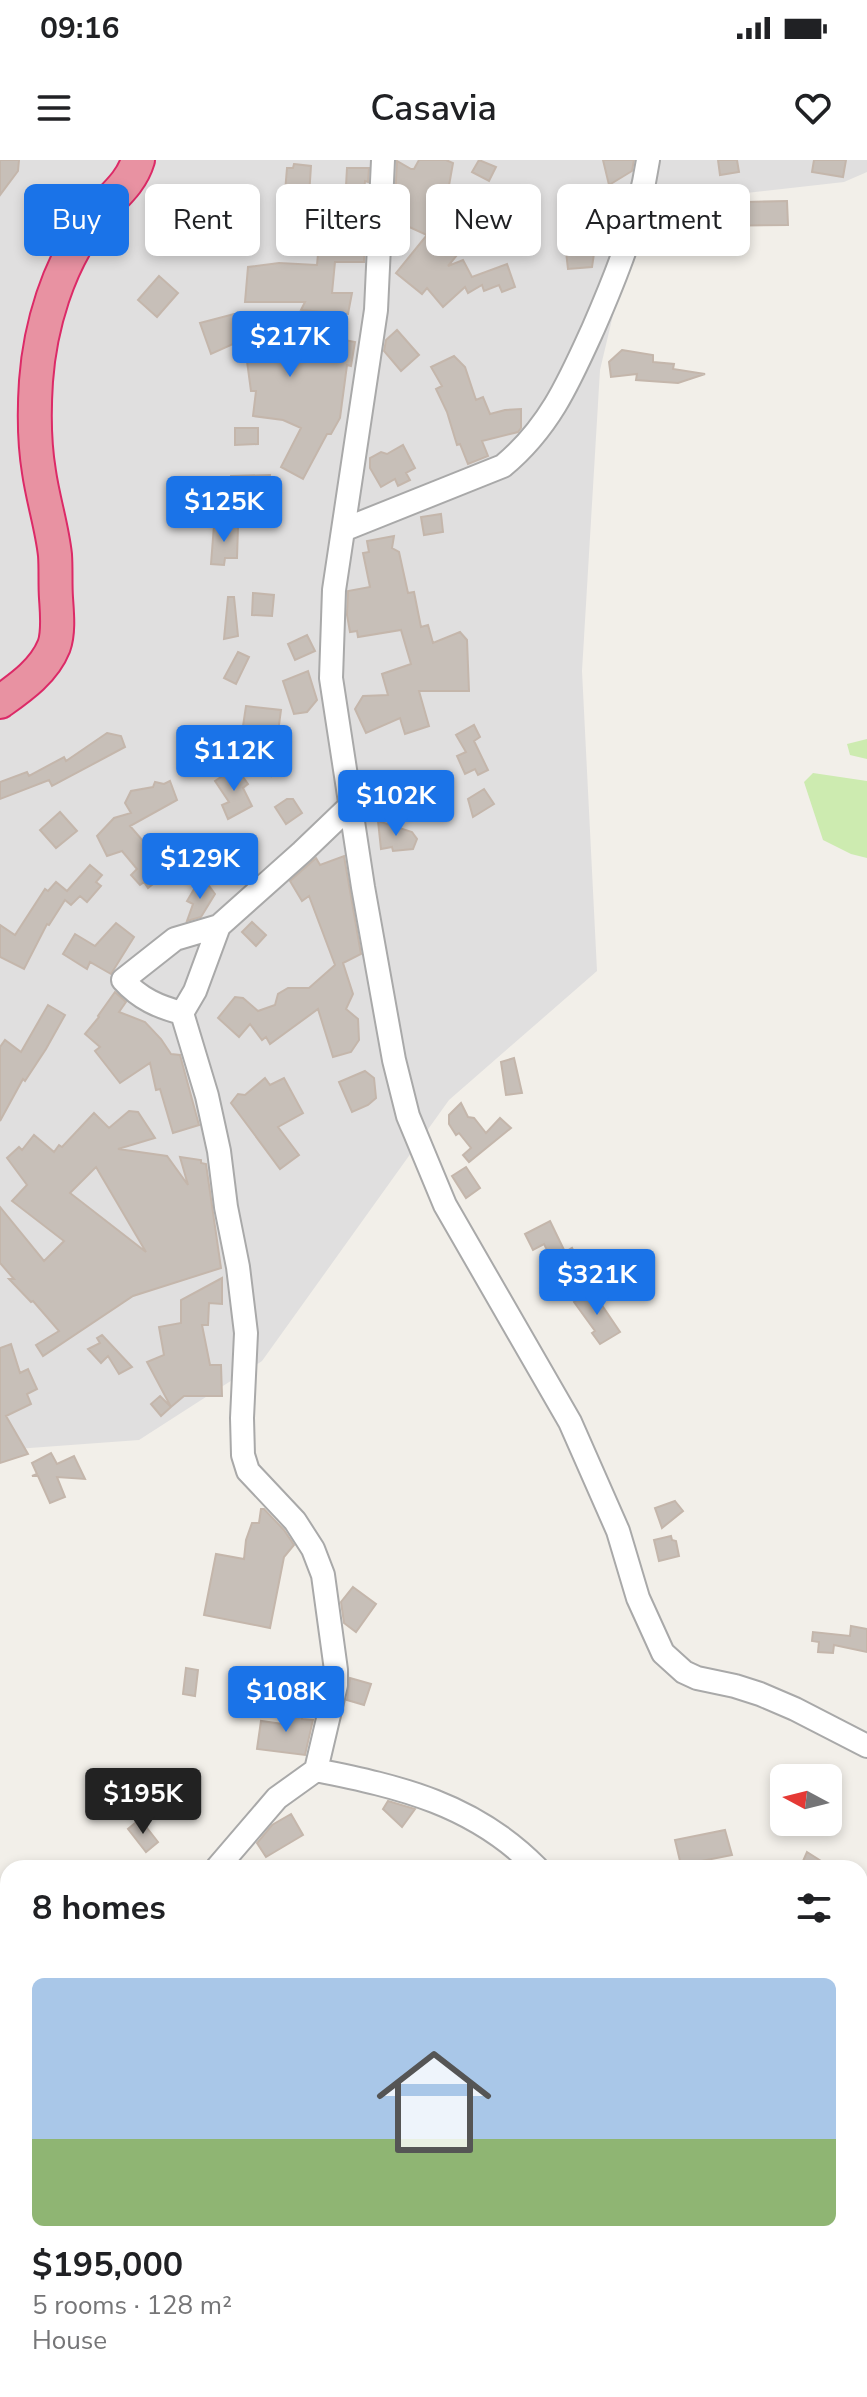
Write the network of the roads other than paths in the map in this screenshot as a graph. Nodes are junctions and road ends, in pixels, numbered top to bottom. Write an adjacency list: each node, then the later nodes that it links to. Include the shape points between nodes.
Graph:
1 (138, 160): 5 (highway, via 133,175 91,222 70,258 42,336 35,436 55,556 55,643 34,675)
2 (383, 160): 4 (street, via 376,310)
3 (648, 160): 4 (street, via 642,197 609,291 565,390 541,428 503,466)
4 (343, 530): 6 (street, via 334,590 331,678)
5 (0, 702)
6 (349, 807): 7 (street); 9 (street, via 408,1116 445,1205 570,1422 663,1653 697,1678 760,1694)
7 (219, 926): 8 (street); 8 (street, via 175,939 123,980 144,999)
8 (182, 1013): 10 (street, via 207,1096 238,1267 246,1333 243,1455 259,1485 295,1521 323,1575 336,1685)
9 (867, 1746)
10 (316, 1770): 11 (street, via 277,1798); 12 (street, via 417,1794 467,1814)
11 (224, 1860)
12 (529, 1860)

